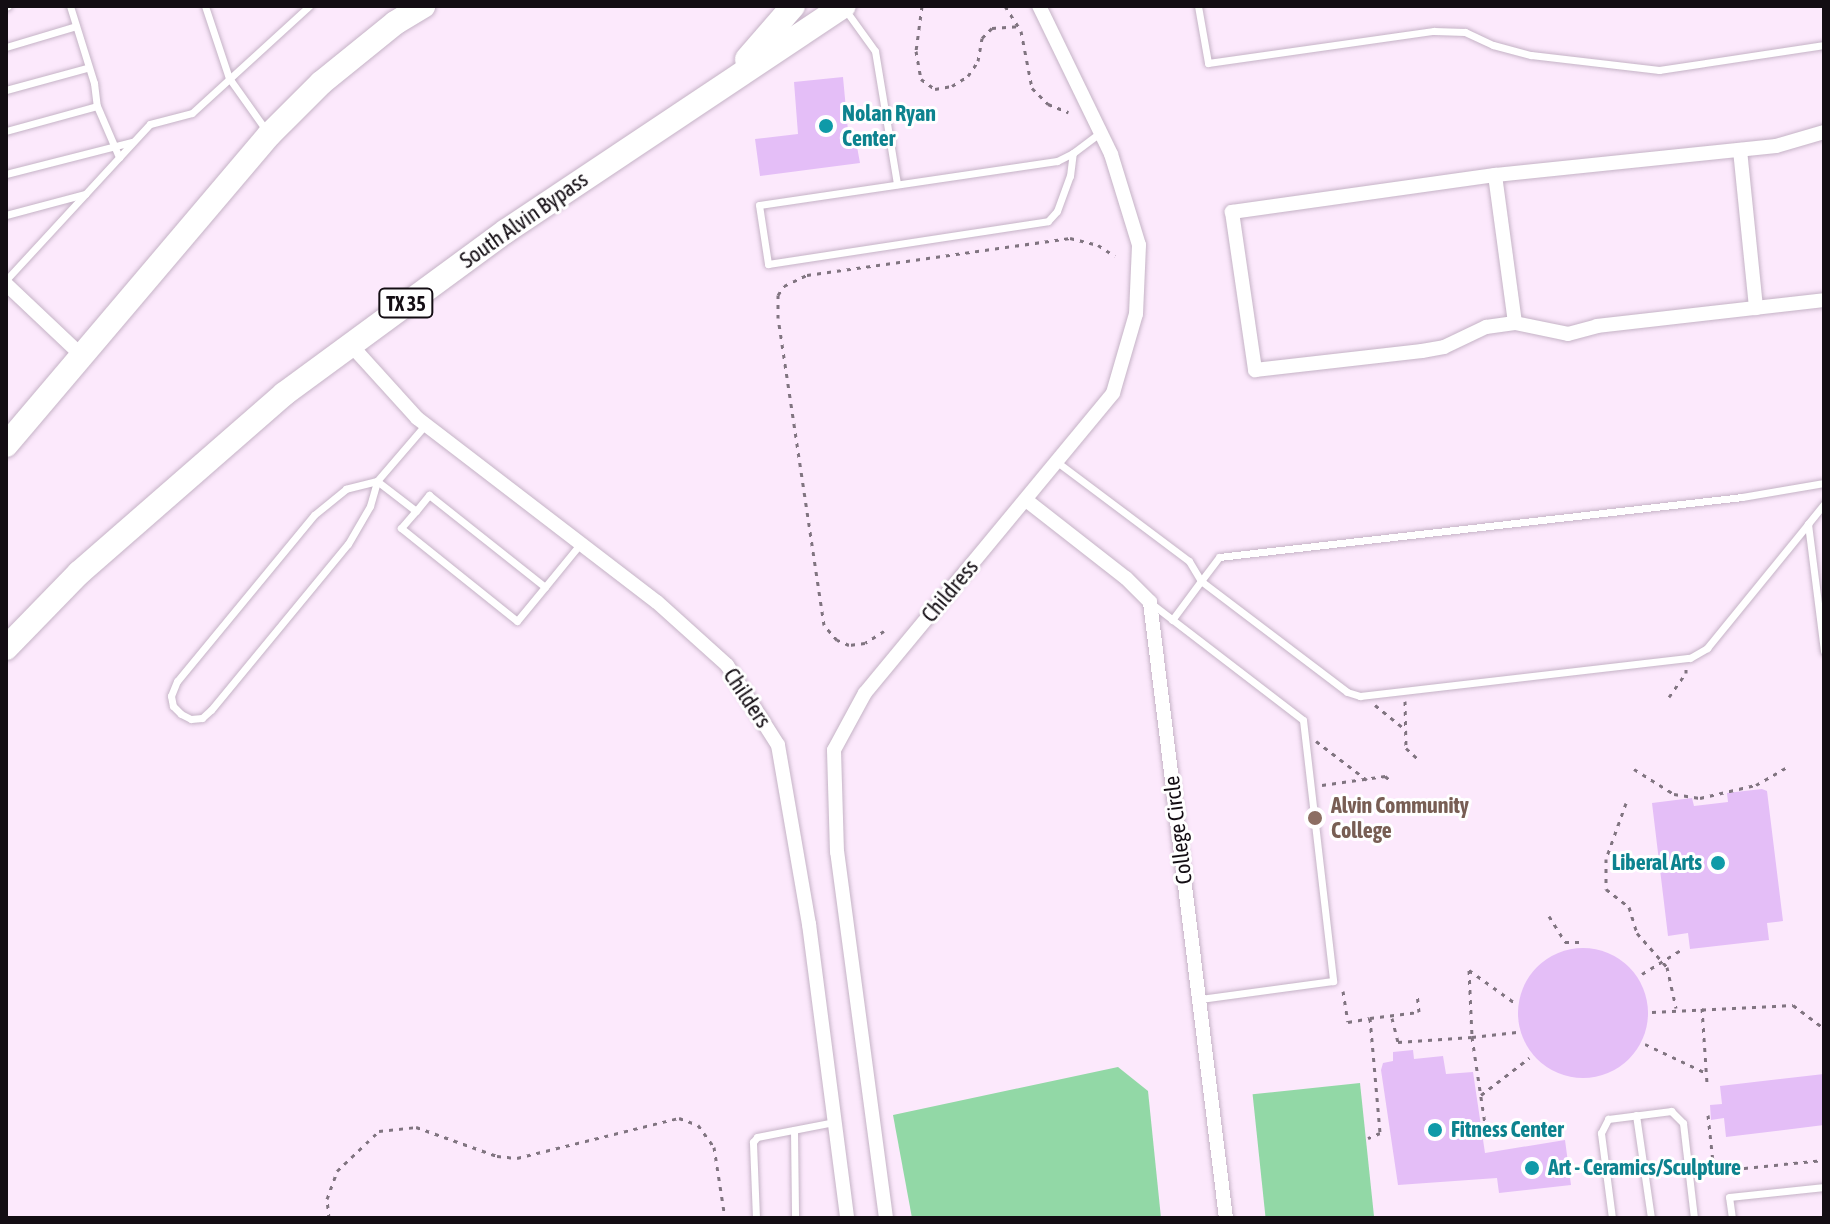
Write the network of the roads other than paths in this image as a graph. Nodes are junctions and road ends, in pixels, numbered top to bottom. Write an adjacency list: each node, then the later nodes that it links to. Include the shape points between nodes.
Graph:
1 (70, 6): 9 (lane)
2 (205, 6): 13 (lane)
3 (309, 6): 13 (lane)
4 (423, 6): 20 (main road, via 321,83)
5 (793, 6): 14 (main road)
6 (844, 6): 14 (main road, South Alvin Bypass / TX 35); 28 (lane, via 875,51)
7 (1039, 6): 18 (street, Childress)
8 (1198, 6): 10 (lane, via 1208,63 1434,31 1465,32 1531,55 1659,70)
9 (76, 26): 11 (lane); 12 (lane)
10 (1824, 45)
11 (6, 47)
12 (87, 68): 15 (lane); 16 (lane)
13 (229, 78): 20 (lane); 21 (lane, via 192,113 150,124)
14 (727, 82): 35 (main road, South Alvin Bypass / TX 35)
15 (6, 90)
16 (97, 106): 17 (lane); 22 (lane)
17 (6, 131)
18 (1101, 132): 24 (lane); 39 (street, Childress, via 1139,245 1136,314 1113,393)
19 (1824, 132): 23 (street)
20 (269, 135): 36 (main road)
21 (134, 142): 22 (lane); 25 (lane)
22 (115, 147): 25 (lane); 26 (lane)
23 (1740, 150): 27 (street); 33 (street)
24 (1073, 153): 28 (lane, via 1057,161); 28 (lane, via 1066,188 1048,221 768,264 759,205)
25 (119, 157): 29 (lane)
26 (6, 174)
27 (1495, 175): 34 (street); 34 (street, via 1232,212 1255,370 1422,351 1486,327)
28 (897, 184)
29 (85, 194): 30 (lane); 31 (lane)
30 (6, 215)
31 (6, 282): 36 (street)
32 (1824, 300): 33 (street)
33 (1756, 308): 34 (street, via 1568,334)
34 (1515, 323)
35 (350, 344): 37 (street, Childers); 51 (main road, South Alvin Bypass / TX 35, via 185,478 79,573)
36 (81, 355): 38 (main road)
37 (426, 424): 40 (lane); 46 (street, Childers)
38 (6, 445)
39 (1057, 462): 42 (street, Childress); 47 (lane, via 1189,561)
40 (377, 481): 40 (lane, via 370,506 348,544 211,710 202,718 181,714 171,696 177,681 314,515 346,489); 44 (lane)
41 (1824, 483): 47 (lane, via 1219,557)
42 (1026, 500): 49 (street); 61 (street, Childress, via 865,693 834,750 837,852)
43 (1824, 504): 45 (lane)
44 (416, 511): 48 (lane, via 429,495); 48 (lane, via 401,528 517,621)
45 (1808, 524): 47 (lane, via 1707,648 1690,658 1375,695 1347,692); 52 (lane)
46 (581, 543): 48 (lane); 55 (street, Childers, via 727,665 778,745 809,924)
47 (1201, 581): 50 (lane)
48 (545, 587)
49 (1150, 602): 50 (lane); 53 (street, College Circle)
50 (1172, 620): 53 (lane, via 1303,720 1333,981)
51 (6, 648)
52 (1824, 651)
53 (1199, 999): 62 (street, College Circle)
54 (1636, 1115): 63 (lane, via 1608,1119 1601,1133); 64 (lane); 65 (lane, via 1671,1111 1683,1123)
55 (834, 1122): 56 (lane); 60 (street, Childers)
56 (794, 1130): 58 (lane, via 753,1142); 59 (lane)
57 (1824, 1187): 66 (lane, via 1729,1197)
58 (756, 1218)
59 (795, 1218)
60 (847, 1218)
61 (886, 1218)
62 (1226, 1218)
63 (1612, 1218)
64 (1651, 1218)
65 (1694, 1218)
66 (1732, 1218)

